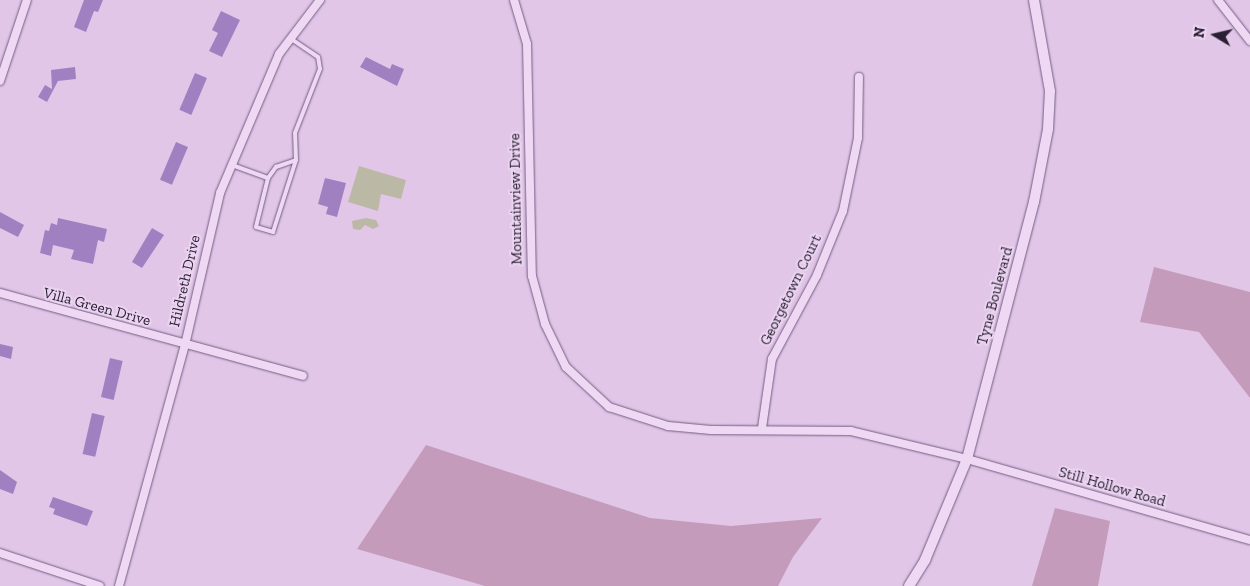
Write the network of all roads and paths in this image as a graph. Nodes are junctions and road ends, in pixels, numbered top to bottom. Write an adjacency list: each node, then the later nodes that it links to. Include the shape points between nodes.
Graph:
1 (27, 0): 9 (street)
2 (320, 0): 6 (street, Hildreth Drive)
3 (514, 0): 16 (street, Mountainview Drive, via 527,44 532,276 545,324 566,367 583,387 609,407 668,426 710,430)
4 (1034, 0): 17 (street, Tyne Boulevard, via 1047,61 1050,91 1048,129 1021,260)
5 (1218, 0): 7 (street)
6 (291, 39): 10 (lane, via 318,57 320,63 295,133); 11 (street, Hildreth Drive, via 279,54)
7 (1250, 41)
8 (859, 77): 16 (street, Georgetown Court, via 858,138 843,212 817,275 772,359)
9 (0, 81)
10 (296, 160): 12 (lane, via 271,171); 12 (lane, via 273,232 256,227)
11 (232, 164): 12 (lane); 14 (street, Hildreth Drive, via 220,193)
12 (268, 178)
13 (0, 294): 14 (street, Villa Green Drive)
14 (185, 345): 15 (street, Villa Green Drive); 21 (street, Hildreth Drive)
15 (303, 376)
16 (762, 428): 17 (street, via 851,431)
17 (966, 459): 18 (street, Still Hollow Road); 22 (street, Tyne Boulevard, via 925,560)
18 (1250, 540)
19 (0, 553): 20 (street)
20 (100, 586)
21 (119, 586)
22 (909, 586)

